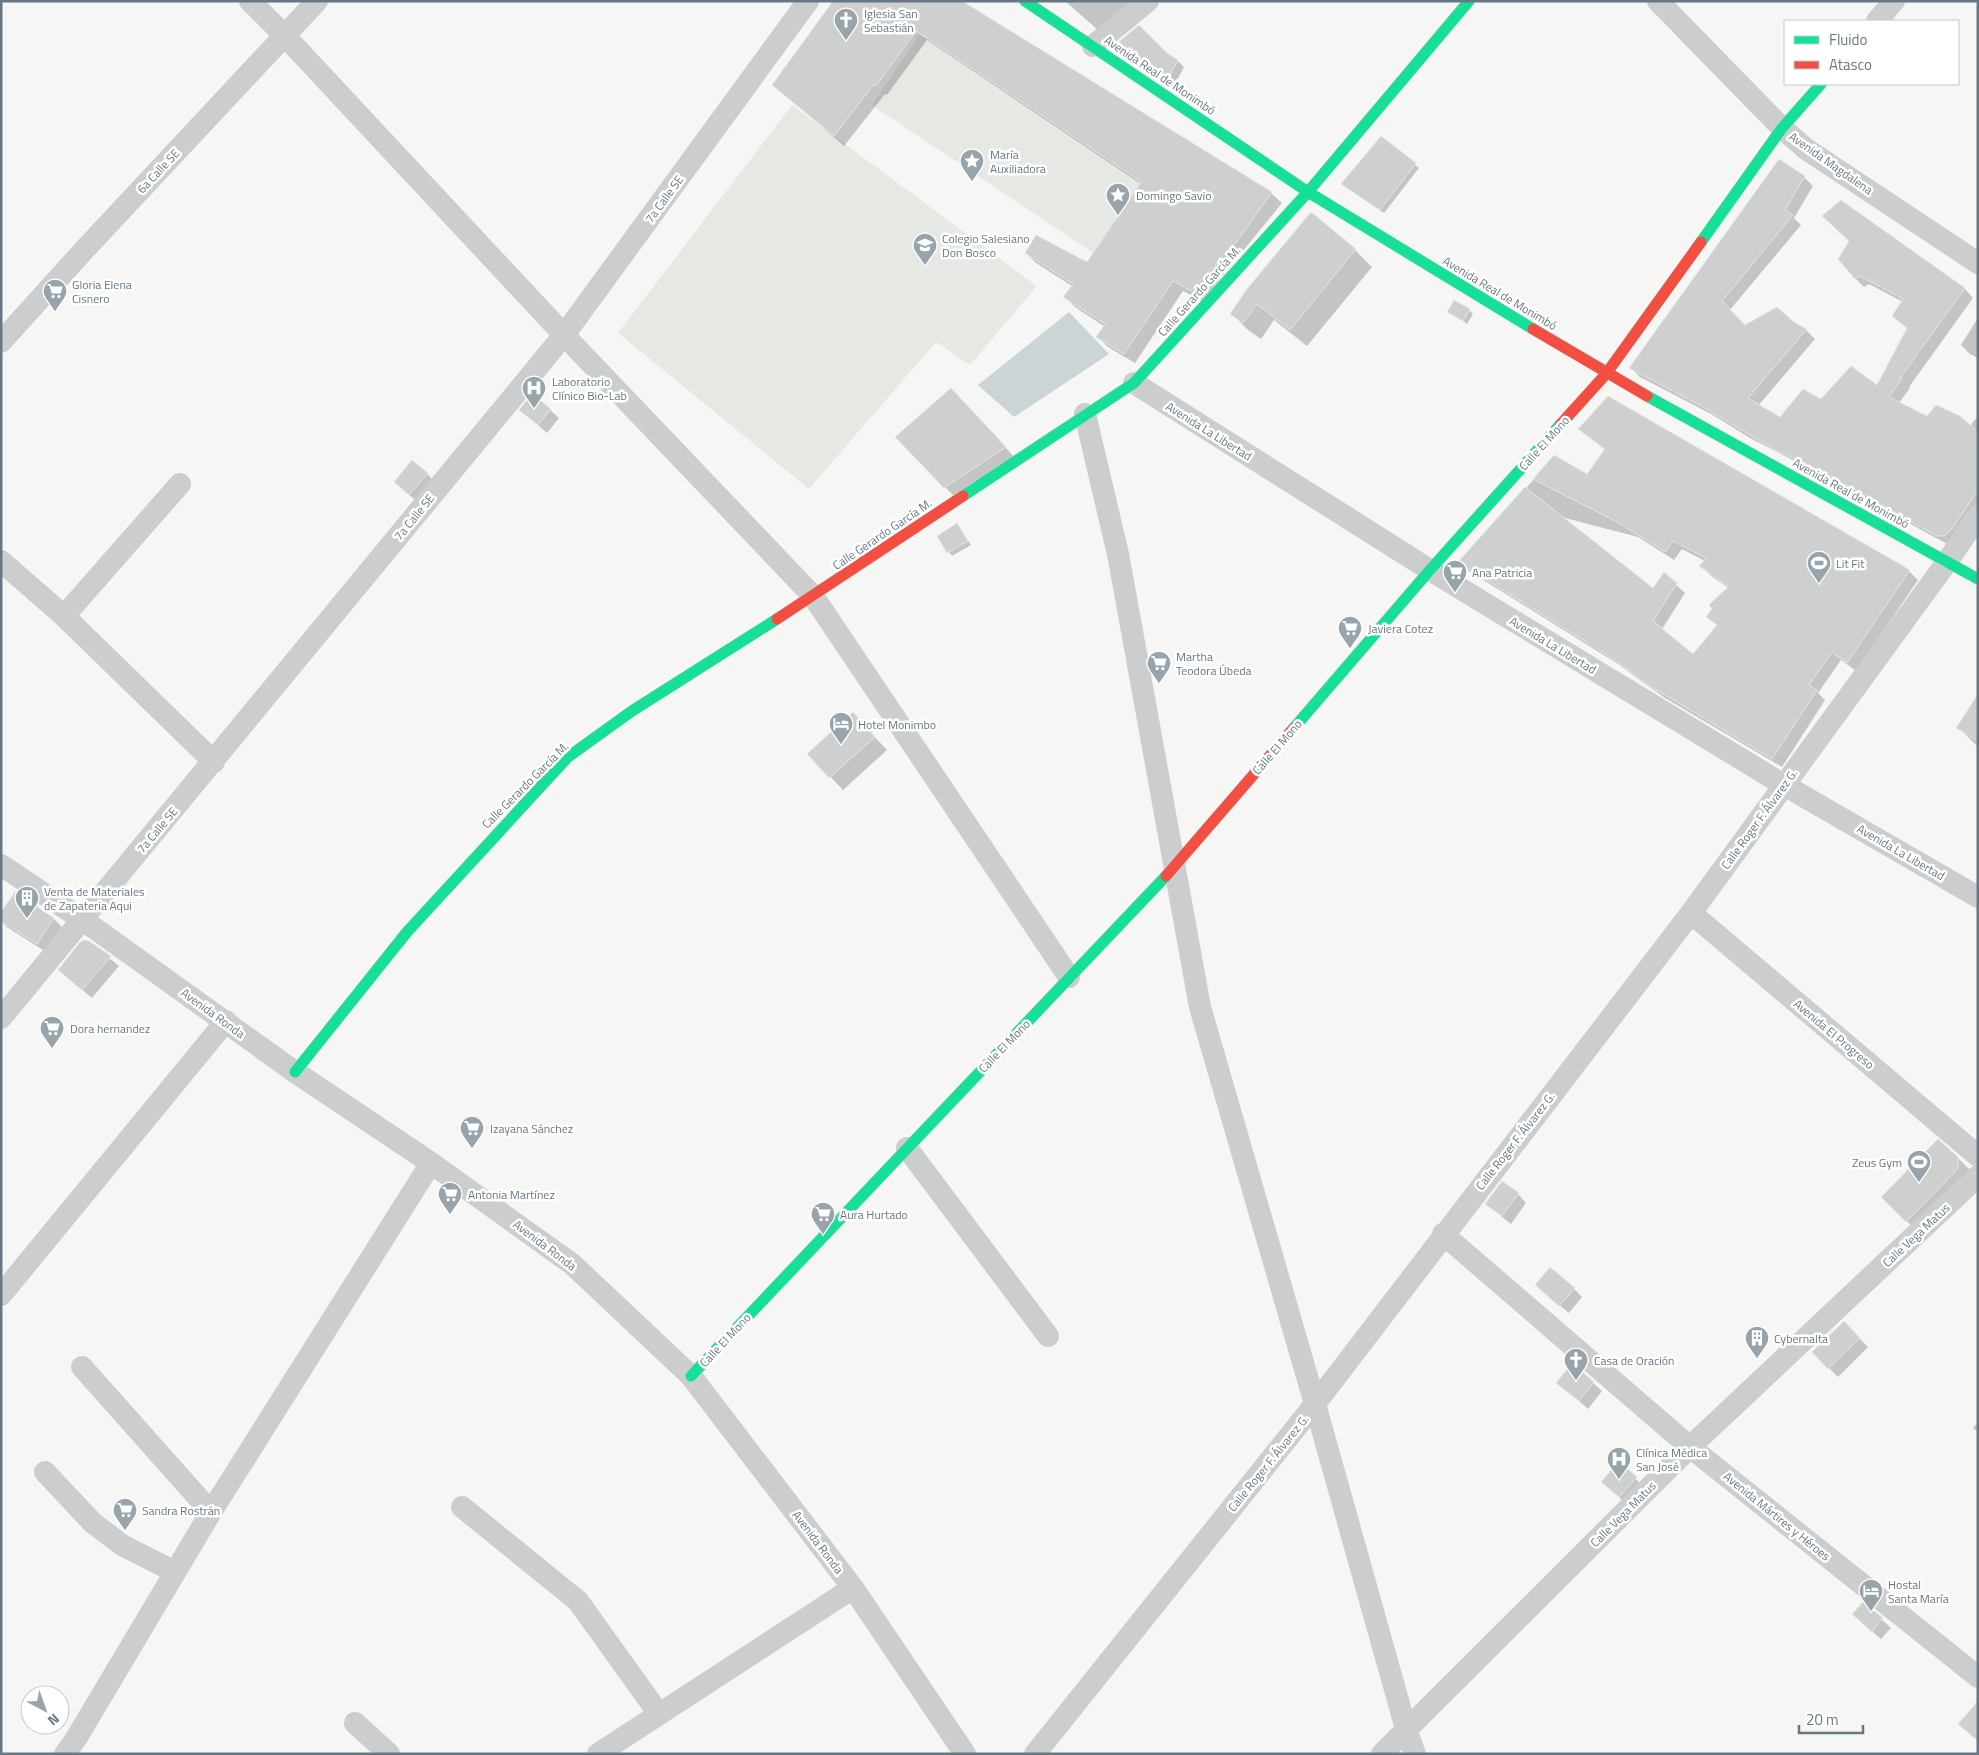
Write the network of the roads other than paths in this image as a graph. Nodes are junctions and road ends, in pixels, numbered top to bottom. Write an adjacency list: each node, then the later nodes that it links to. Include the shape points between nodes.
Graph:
1 (250, 1): 10 (street)
2 (317, 1): 10 (street, 6a Calle SE)
3 (808, 1): 16 (street, 7a Calle SE)
4 (1148, 1): 11 (street)
5 (1470, 1): 14 (street, Calle Gerardo García M.)
6 (1658, 1): 13 (street, Avenida Magdalena)
7 (1894, 1): 9 (street)
8 (1030, 3): 11 (street, Avenida Real de Monimbó)
9 (1877, 20)
10 (285, 36): 16 (street); 17 (street, 6a Calle SE)
11 (1092, 46): 14 (street, Avenida Real de Monimbó)
12 (1820, 85): 13 (street, Calle El Mono)
13 (1782, 128): 15 (street, Avenida Magdalena, via 1806,149); 18 (street, Calle El Mono)
14 (1308, 192): 18 (street, Avenida Real de Monimbó); 19 (street, Calle Gerardo García M.)
15 (1978, 262)
16 (564, 335): 27 (street); 29 (street, 7a Calle SE)
17 (1, 342)
18 (1606, 374): 24 (street, Avenida Real de Monimbó); 25 (street, Calle El Mono)
19 (1134, 383): 20 (street, Calle Gerardo García M.); 25 (street, Avenida La Libertad)
20 (1085, 414): 27 (street, Calle Gerardo García M.); 32 (street, via 1118,554)
21 (180, 484): 28 (street)
22 (1978, 516): 24 (street, Calle Roger F. Álvarez G.)
23 (1, 561): 28 (street)
24 (1947, 562): 26 (street, Avenida Real de Monimbó); 30 (street, Calle Roger F. Álvarez G.)
25 (1430, 570): 30 (street, Avenida La Libertad); 32 (street, Calle El Mono)
26 (1978, 579)
27 (813, 596): 36 (street); 39 (street, Calle Gerardo García M., via 632,711 568,758 407,932)
28 (64, 616): 29 (street)
29 (214, 762): 35 (street, 7a Calle SE)
30 (1784, 785): 33 (street, Avenida La Libertad); 34 (street, Calle Roger F. Álvarez G.)
31 (1, 865): 35 (street, Avenida Ronda)
32 (1174, 867): 36 (street, Calle El Mono); 49 (street, via 1200,1007)
33 (1978, 897)
34 (1691, 913): 41 (street, Avenida El Progreso); 44 (street, Calle Roger F. Álvarez G.)
35 (83, 920): 37 (street, 7a Calle SE); 38 (street, Avenida Ronda)
36 (1069, 978): 40 (street, Calle El Mono)
37 (1, 1018)
38 (226, 1022): 39 (street, Avenida Ronda); 45 (street)
39 (295, 1072): 42 (street, Avenida Ronda)
40 (907, 1148): 46 (street); 48 (street, Calle El Mono)
41 (1978, 1156)
42 (431, 1163): 48 (street, Avenida Ronda, via 572,1264); 53 (street)
43 (1978, 1176): 50 (street, Calle Vega Matus)
44 (1443, 1234): 49 (street, Calle Roger F. Álvarez G.); 50 (street, Avenida Mártires y Héroes)
45 (1, 1295)
46 (1048, 1336)
47 (82, 1367): 53 (street)
48 (691, 1376): 55 (street, Avenida Ronda)
49 (1315, 1404): 59 (street); 64 (street, Calle Roger F. Álvarez G.)
50 (1690, 1447): 56 (street, Avenida Mártires y Héroes); 59 (street, Calle Vega Matus)
51 (45, 1472): 54 (street, via 100,1529 122,1545)
52 (462, 1507): 57 (street, via 578,1601)
53 (210, 1512): 54 (street)
54 (175, 1572): 60 (street)
55 (853, 1588): 57 (street); 63 (street, Avenida Ronda)
56 (1978, 1677)
57 (659, 1714): 62 (street)
58 (355, 1723): 61 (street)
59 (1406, 1729): 65 (street, Calle Vega Matus); 66 (street)
60 (65, 1754)
61 (389, 1754)
62 (598, 1754)
63 (966, 1754)
64 (1034, 1754)
65 (1382, 1754)
66 (1416, 1754)

